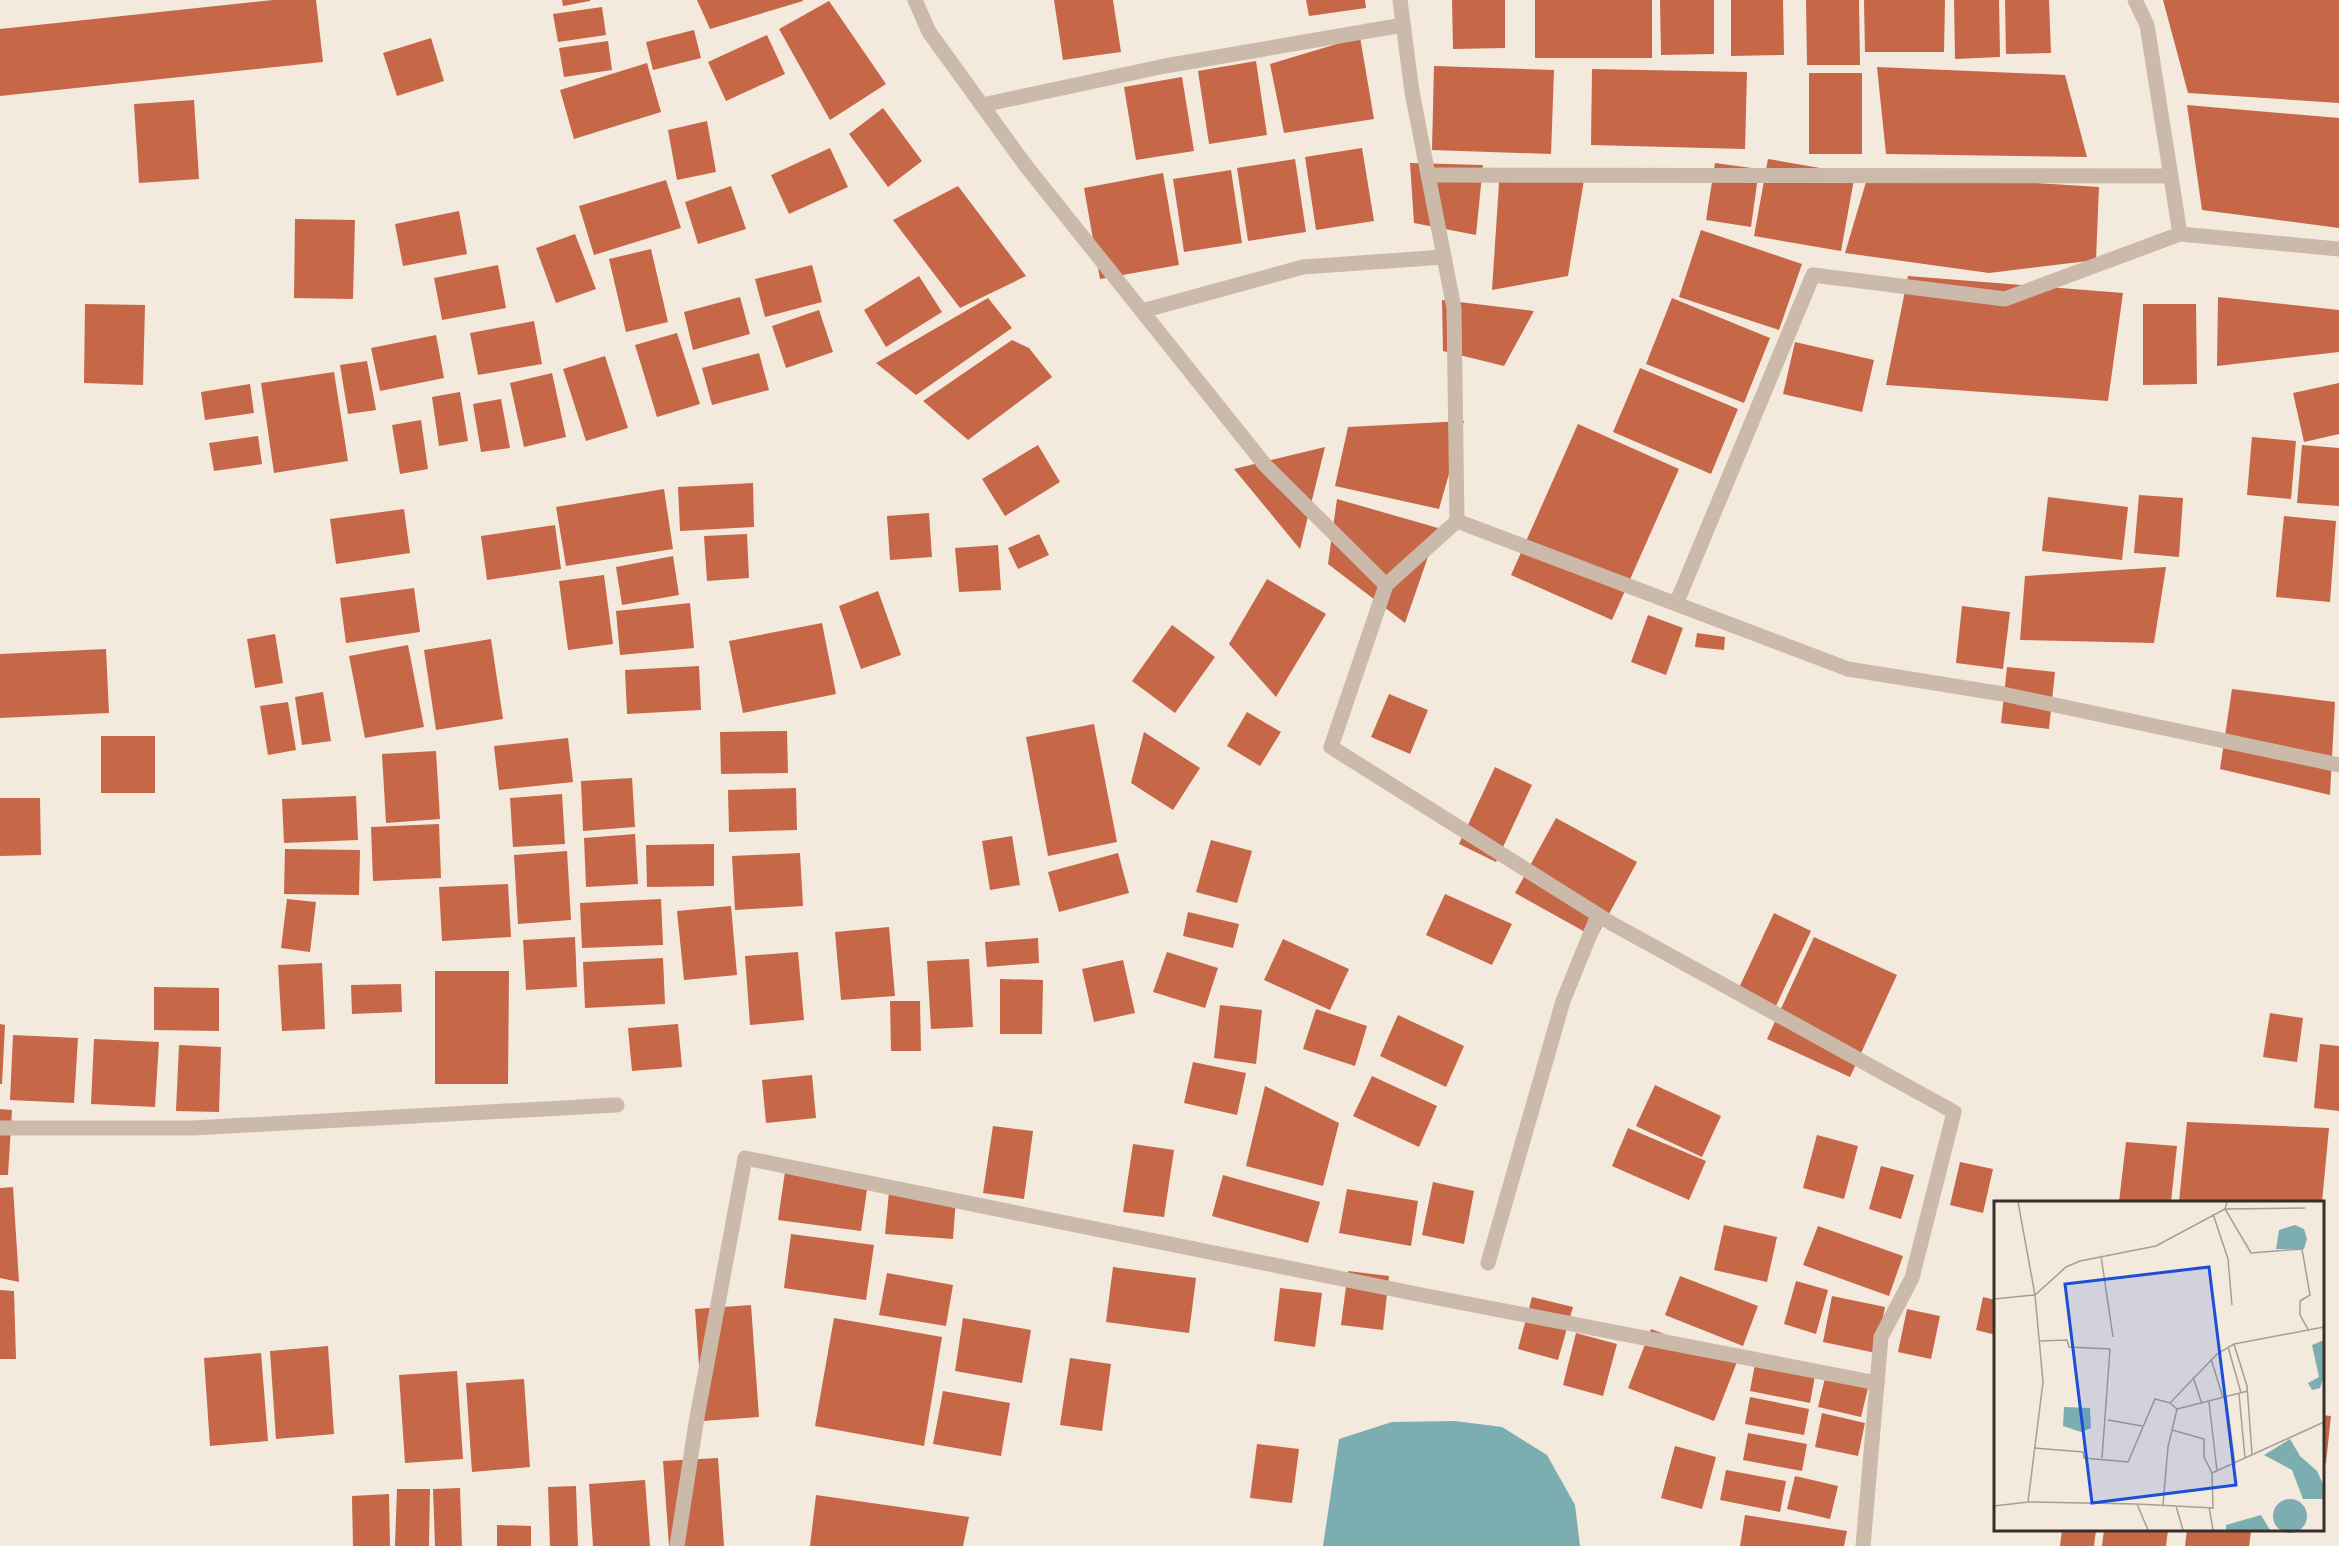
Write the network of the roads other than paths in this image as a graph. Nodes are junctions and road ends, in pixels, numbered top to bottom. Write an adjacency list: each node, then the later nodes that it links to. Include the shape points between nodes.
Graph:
1 (915, 0): 5 (street, via 929,32)
2 (1400, 0): 4 (street)
3 (2135, 0): 7 (street, via 2147,25)
4 (1403, 25): 5 (street, via 1165,66); 6 (street)
5 (982, 105): 11 (street)
6 (1428, 175): 7 (street); 10 (street)
7 (2171, 176): 8 (street)
8 (2181, 234): 9 (street); 14 (street, via 2005,299 1813,275)
9 (2339, 249)
10 (1444, 256): 11 (street, via 1303,267); 12 (street, via 1454,308)
11 (1142, 311): 13 (street, via 1265,465)
12 (1457, 521): 13 (street); 14 (street)
13 (1386, 585): 16 (street, via 1331,747)
14 (1676, 604): 15 (street, via 1848,669 2003,694)
15 (2339, 765)
16 (1598, 915): 19 (street, via 1563,1001); 20 (street, via 1954,1113 1912,1278 1881,1336)
17 (617, 1105): 18 (street, via 194,1128)
18 (0, 1128)
19 (1488, 1263)
20 (1876, 1383): 21 (street, via 745,1158); 22 (street)
21 (677, 1546)
22 (1863, 1546)

